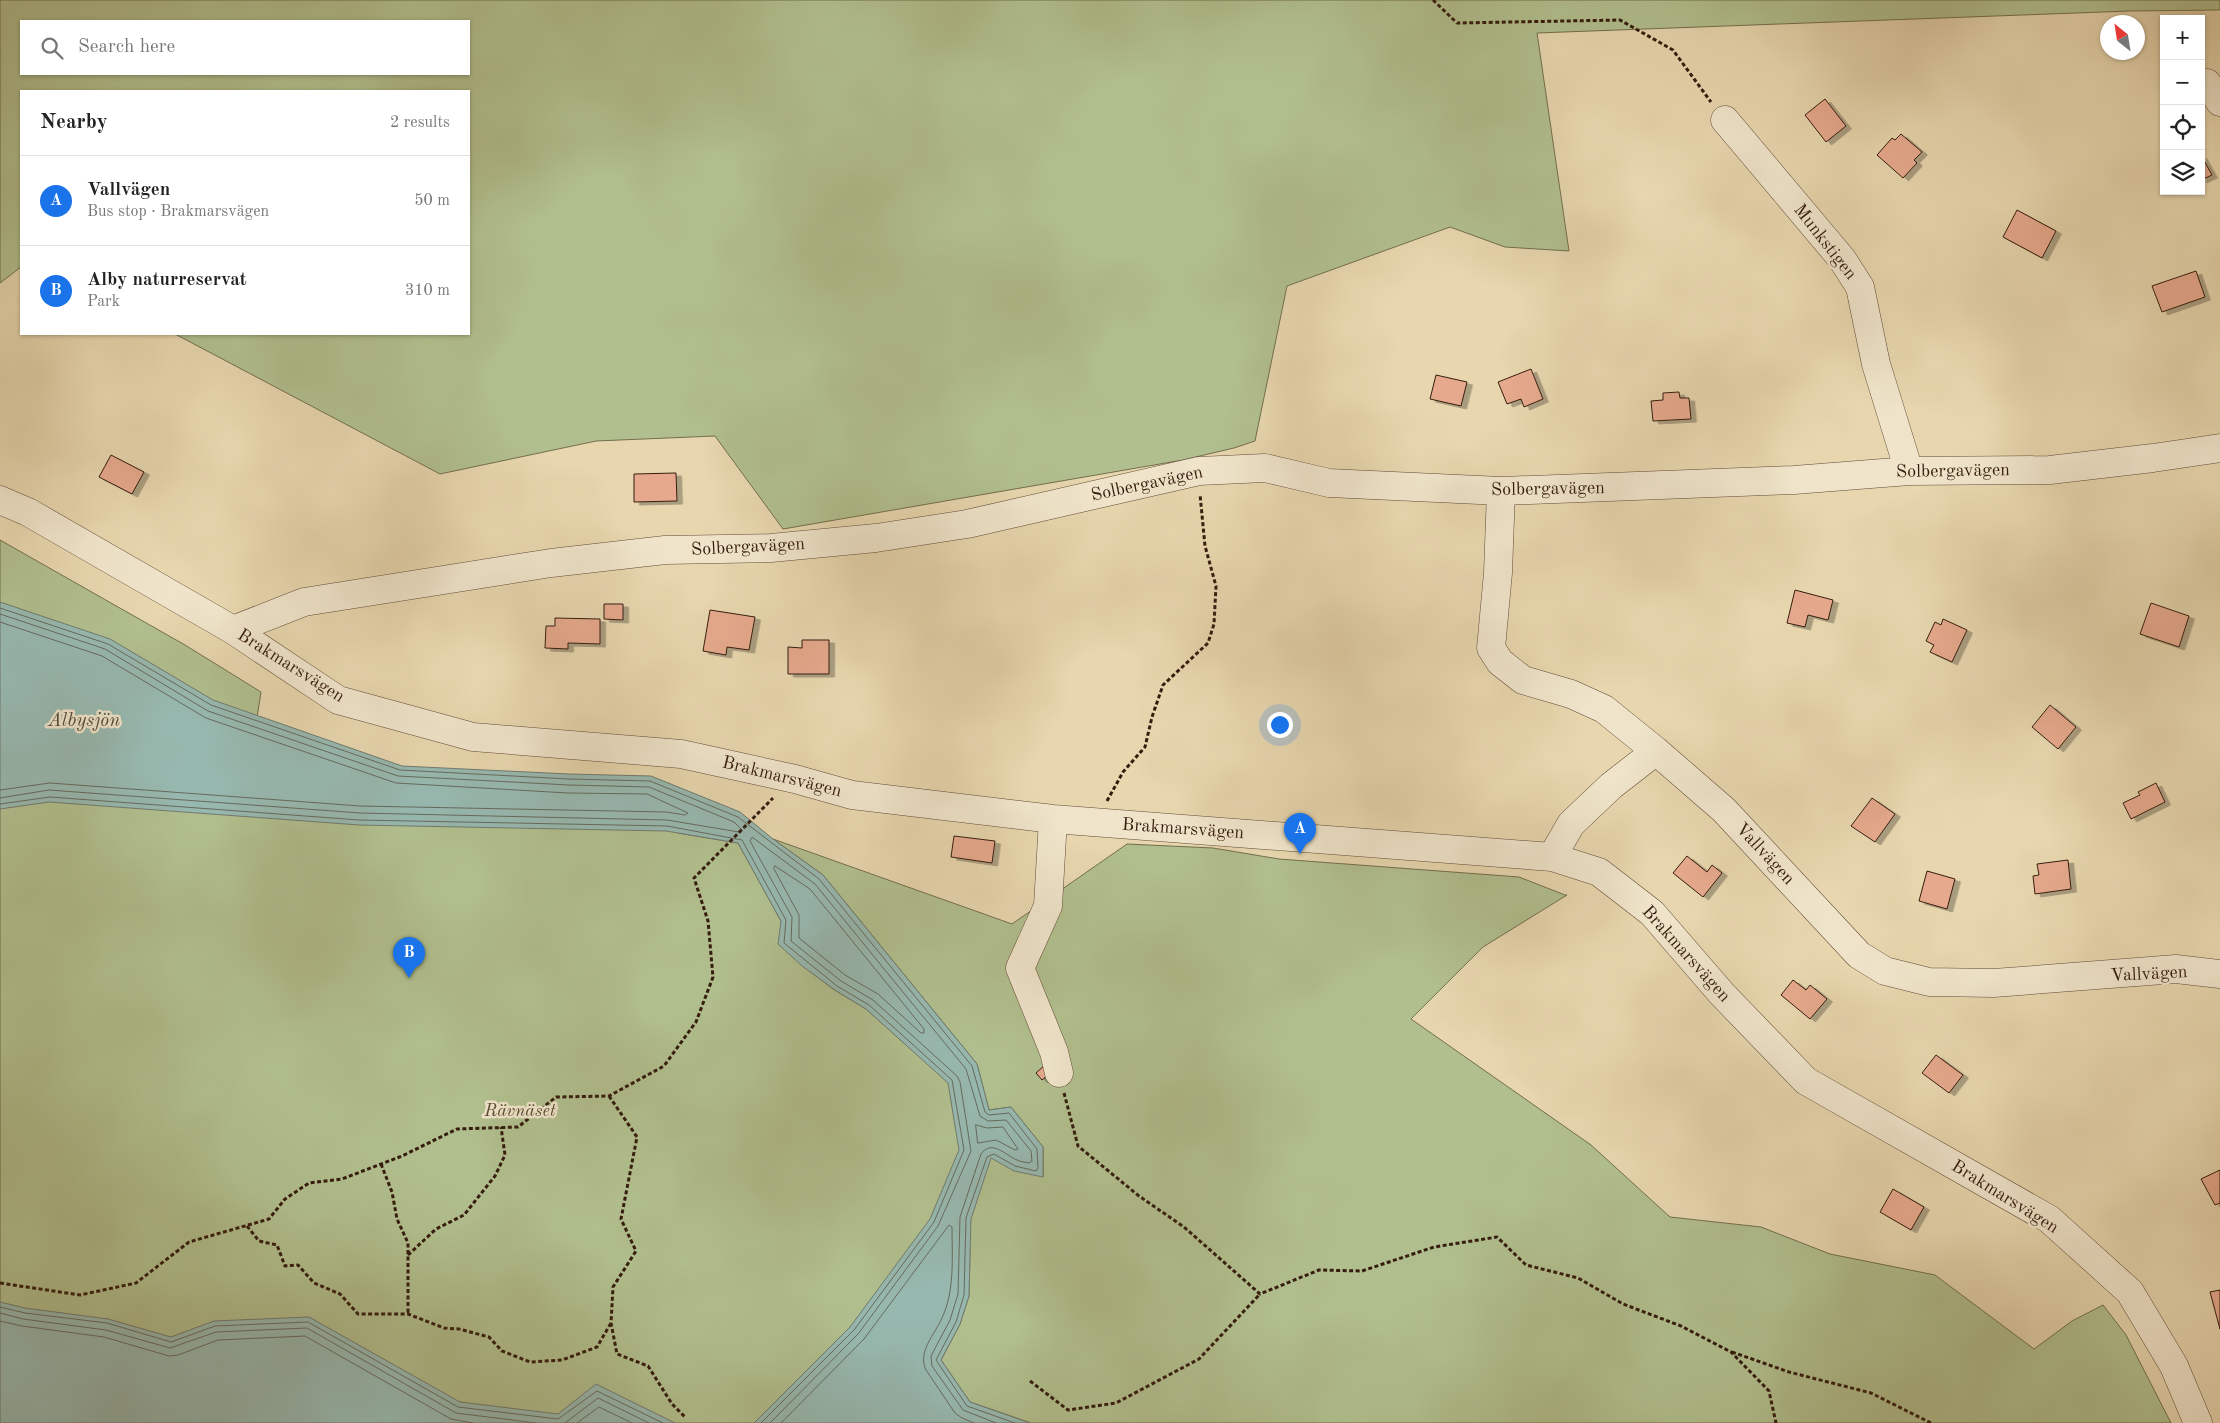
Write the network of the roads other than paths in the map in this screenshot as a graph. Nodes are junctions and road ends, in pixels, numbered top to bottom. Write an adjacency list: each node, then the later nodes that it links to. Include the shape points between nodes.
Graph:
1 (1725, 120): 3 (street, Munkstigen, via 1842,259 1860,288 1876,364)
2 (2220, 448): 3 (street, Solbergavägen, via 2050,470)
3 (1909, 471): 4 (street, Solbergavägen, via 1794,480)
4 (1501, 491): 6 (street, Solbergavägen, via 1330,483 1265,468 1199,471 967,524 876,538 771,548 665,550 552,563 304,602); 7 (street, Vallvägen, via 1491,648 1500,662 1524,680 1571,694 1604,709)
5 (0, 500): 6 (street, Brakmarsvägen, via 28,512)
6 (233, 630): 8 (street, Brakmarsvägen, via 338,700 473,738 681,754 852,795)
7 (1656, 751): 9 (street, via 1611,786 1571,824); 10 (street, Vallvägen, via 1724,810 1859,956 1885,971 1929,982 1994,983 2176,969)
8 (1053, 819): 9 (street, Brakmarsvägen); 11 (street, via 1048,906 1020,968 1054,1052)
9 (1552, 857): 12 (street, Brakmarsvägen, via 1599,872 1652,913 1722,994 1806,1081 2049,1220 2130,1292 2174,1366)
10 (2220, 974)
11 (1059, 1073)
12 (2198, 1423)

